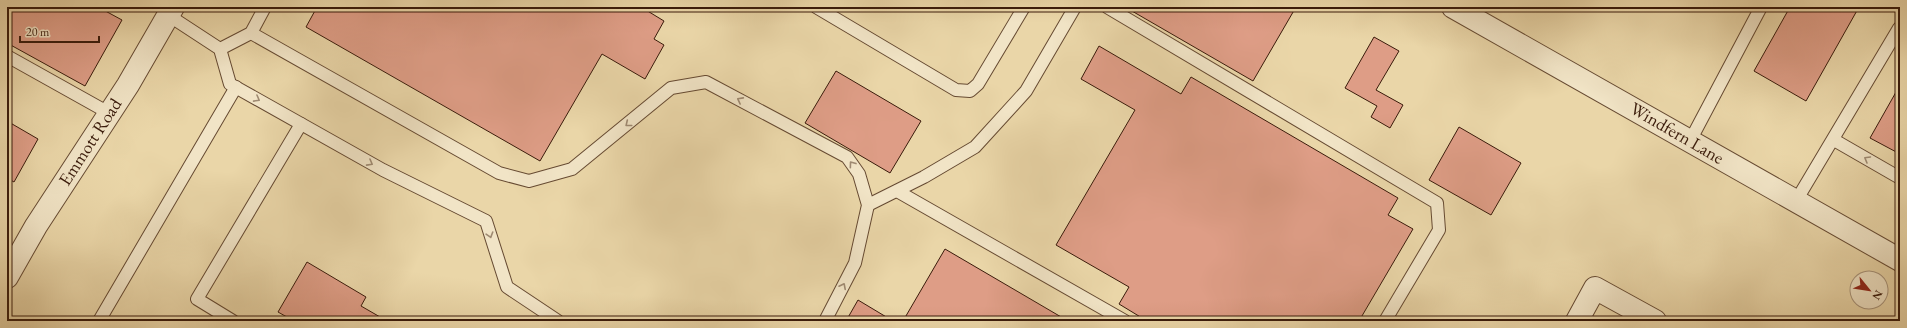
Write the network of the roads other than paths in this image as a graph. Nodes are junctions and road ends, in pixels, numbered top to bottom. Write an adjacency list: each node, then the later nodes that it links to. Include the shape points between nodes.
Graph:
1 (265, 7): 10 (lane)
2 (816, 7): 3 (lane, via 956,90 970,91 978,84)
3 (1024, 7)
4 (1075, 7): 19 (lane, via 1026,91 975,147)
5 (1107, 7): 29 (lane, via 1437,203 1439,230)
6 (1453, 7): 17 (street, Windfern Lane)
7 (1760, 7): 17 (lane)
8 (170, 11): 11 (lane); 14 (street, Emmott Road)
9 (1898, 28): 16 (lane)
10 (251, 33): 11 (lane); 21 (lane, one-way to 10, via 859,174 847,157 706,82 671,88 572,169 528,180 499,173)
11 (220, 49): 13 (lane, via 230,84)
12 (7, 56): 14 (lane)
13 (236, 87): 15 (lane, one-way to 15); 24 (lane)
14 (109, 113): 23 (street, Emmott Road)
15 (301, 124): 25 (lane, via 197,299); 26 (lane, one-way to 26, via 389,173 486,221 507,287)
16 (1834, 140): 18 (lane, one-way to 16); 20 (lane)
17 (1690, 141): 20 (street, Windfern Lane)
18 (1900, 178)
19 (897, 191): 21 (lane); 28 (lane)
20 (1796, 201): 22 (street, Windfern Lane)
21 (868, 205): 27 (lane, one-way to 21, via 855,263)
22 (1900, 260)
23 (8, 272)
24 (99, 321)
25 (234, 321)
26 (558, 321)
27 (825, 321)
28 (1125, 321)
29 (1385, 321)
30 (1577, 321): 31 (street, via 1595,288)
31 (1655, 321)

